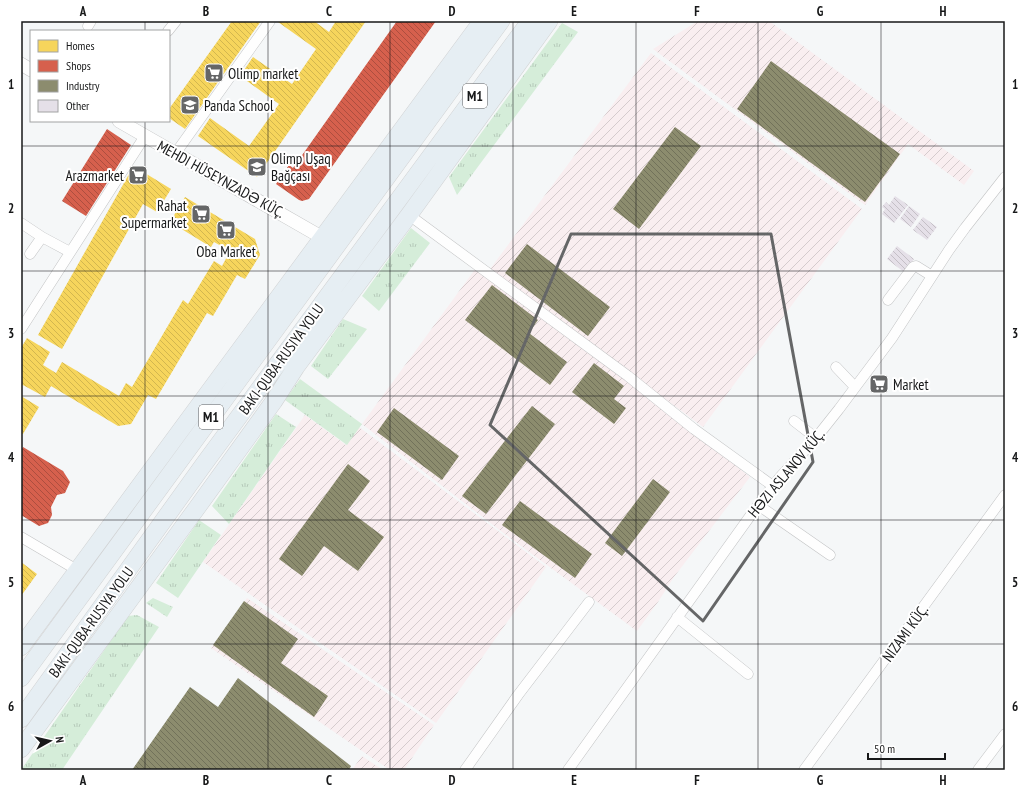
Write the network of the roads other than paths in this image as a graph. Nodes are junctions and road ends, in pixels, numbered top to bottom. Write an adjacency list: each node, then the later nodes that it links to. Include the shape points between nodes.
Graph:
1 (176, 21): 7 (street)
2 (270, 21): 12 (street)
3 (482, 21): 17 (highway)
4 (500, 21): 39 (highway, M1)
5 (530, 21): 34 (highway, M1)
6 (549, 21): 14 (highway)
7 (169, 30)
8 (21, 64): 9 (street)
9 (30, 69)
10 (121, 122): 11 (street, MEHDI HÜSEYNZADƏ KÜÇ.)
11 (145, 136): 12 (street, MEHDI HÜSEYNZADƏ KÜÇ.); 18 (street)
12 (175, 154): 17 (street, MEHDI HÜSEYNZADƏ KÜÇ.)
13 (1005, 177): 20 (street, HƏZI ASLANOV KÜÇ., via 964,228)
14 (409, 215): 27 (street, via 616,366 694,429); 29 (highway, via 296,367)
15 (21, 223): 16 (street)
16 (42, 237): 18 (street); 19 (street)
17 (323, 238): 33 (highway)
18 (70, 252): 22 (street)
19 (30, 254)
20 (932, 276): 21 (street, via 916,266 913,267); 24 (street, HƏZI ASLANOV KÜÇ., via 892,338)
21 (888, 300)
22 (21, 329)
23 (836, 367): 24 (street)
24 (855, 387): 26 (street, HƏZI ASLANOV KÜÇ.)
25 (794, 421): 26 (street)
26 (816, 438): 27 (street, HƏZI ASLANOV KÜÇ.)
27 (773, 486): 30 (street, HƏZI ASLANOV KÜÇ.)
28 (1005, 495): 45 (street, NIZAMI KÜÇ.)
29 (199, 505): 34 (highway); 42 (highway)
30 (758, 505): 32 (street); 36 (street, HƏZI ASLANOV KÜÇ.)
31 (21, 537): 33 (street)
32 (830, 556)
33 (77, 570): 37 (highway)
34 (124, 574): 40 (highway, M1)
35 (589, 602): 43 (street)
36 (677, 617): 38 (street); 44 (street, HƏZI ASLANOV KÜÇ.)
37 (21, 647)
38 (748, 674)
39 (21, 678)
40 (21, 719)
41 (1005, 734): 46 (street)
42 (21, 749)
43 (465, 770)
44 (568, 770)
45 (804, 770)
46 (978, 770)

